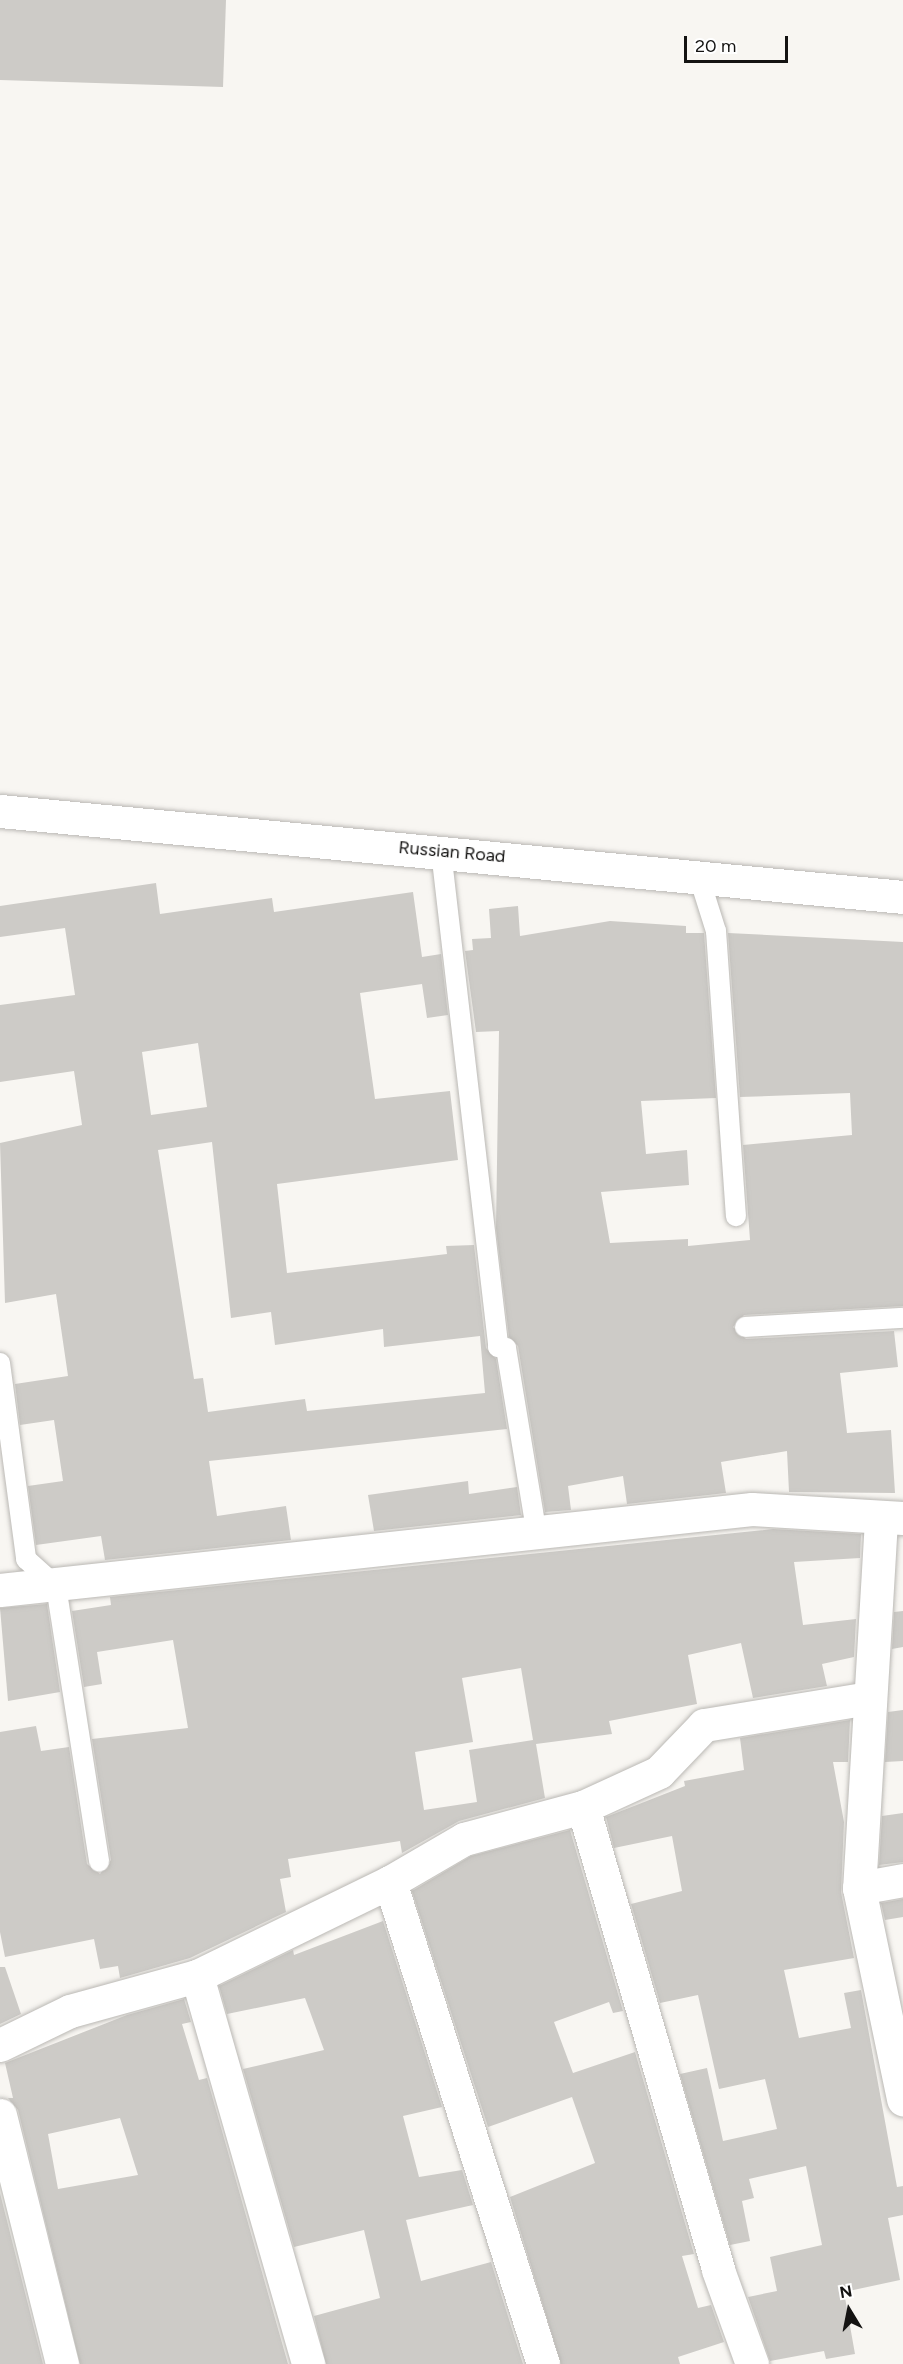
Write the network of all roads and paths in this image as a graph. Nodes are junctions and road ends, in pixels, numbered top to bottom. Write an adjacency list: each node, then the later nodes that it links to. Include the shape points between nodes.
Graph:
1 (0, 811): 2 (street, Russian Road)
2 (441, 851): 3 (street, Russian Road); 10 (lane, via 498,1347 506,1348)
3 (698, 874): 4 (street, Russian Road); 5 (lane, via 716,931)
4 (903, 897)
5 (736, 1216)
6 (903, 1318): 7 (lane)
7 (745, 1327)
8 (0, 1363): 11 (lane, via 26,1559)
9 (892, 1519): 10 (street, via 752,1509); 13 (street)
10 (536, 1530): 11 (street)
11 (56, 1586): 12 (street); 15 (lane)
12 (0, 1590)
13 (868, 1698): 14 (street, via 704,1725 659,1772); 18 (street)
14 (583, 1807): 17 (street, via 464,1839); 26 (street, via 718,2270)
15 (99, 1862)
16 (903, 1880): 18 (street)
17 (390, 1882): 19 (street); 25 (street)
18 (859, 1888): 21 (street)
19 (197, 1976): 20 (street, via 70,2011); 24 (street)
20 (0, 2045)
21 (903, 2099)
22 (0, 2115): 23 (street)
23 (62, 2364)
24 (308, 2364)
25 (543, 2364)
26 (752, 2364)

